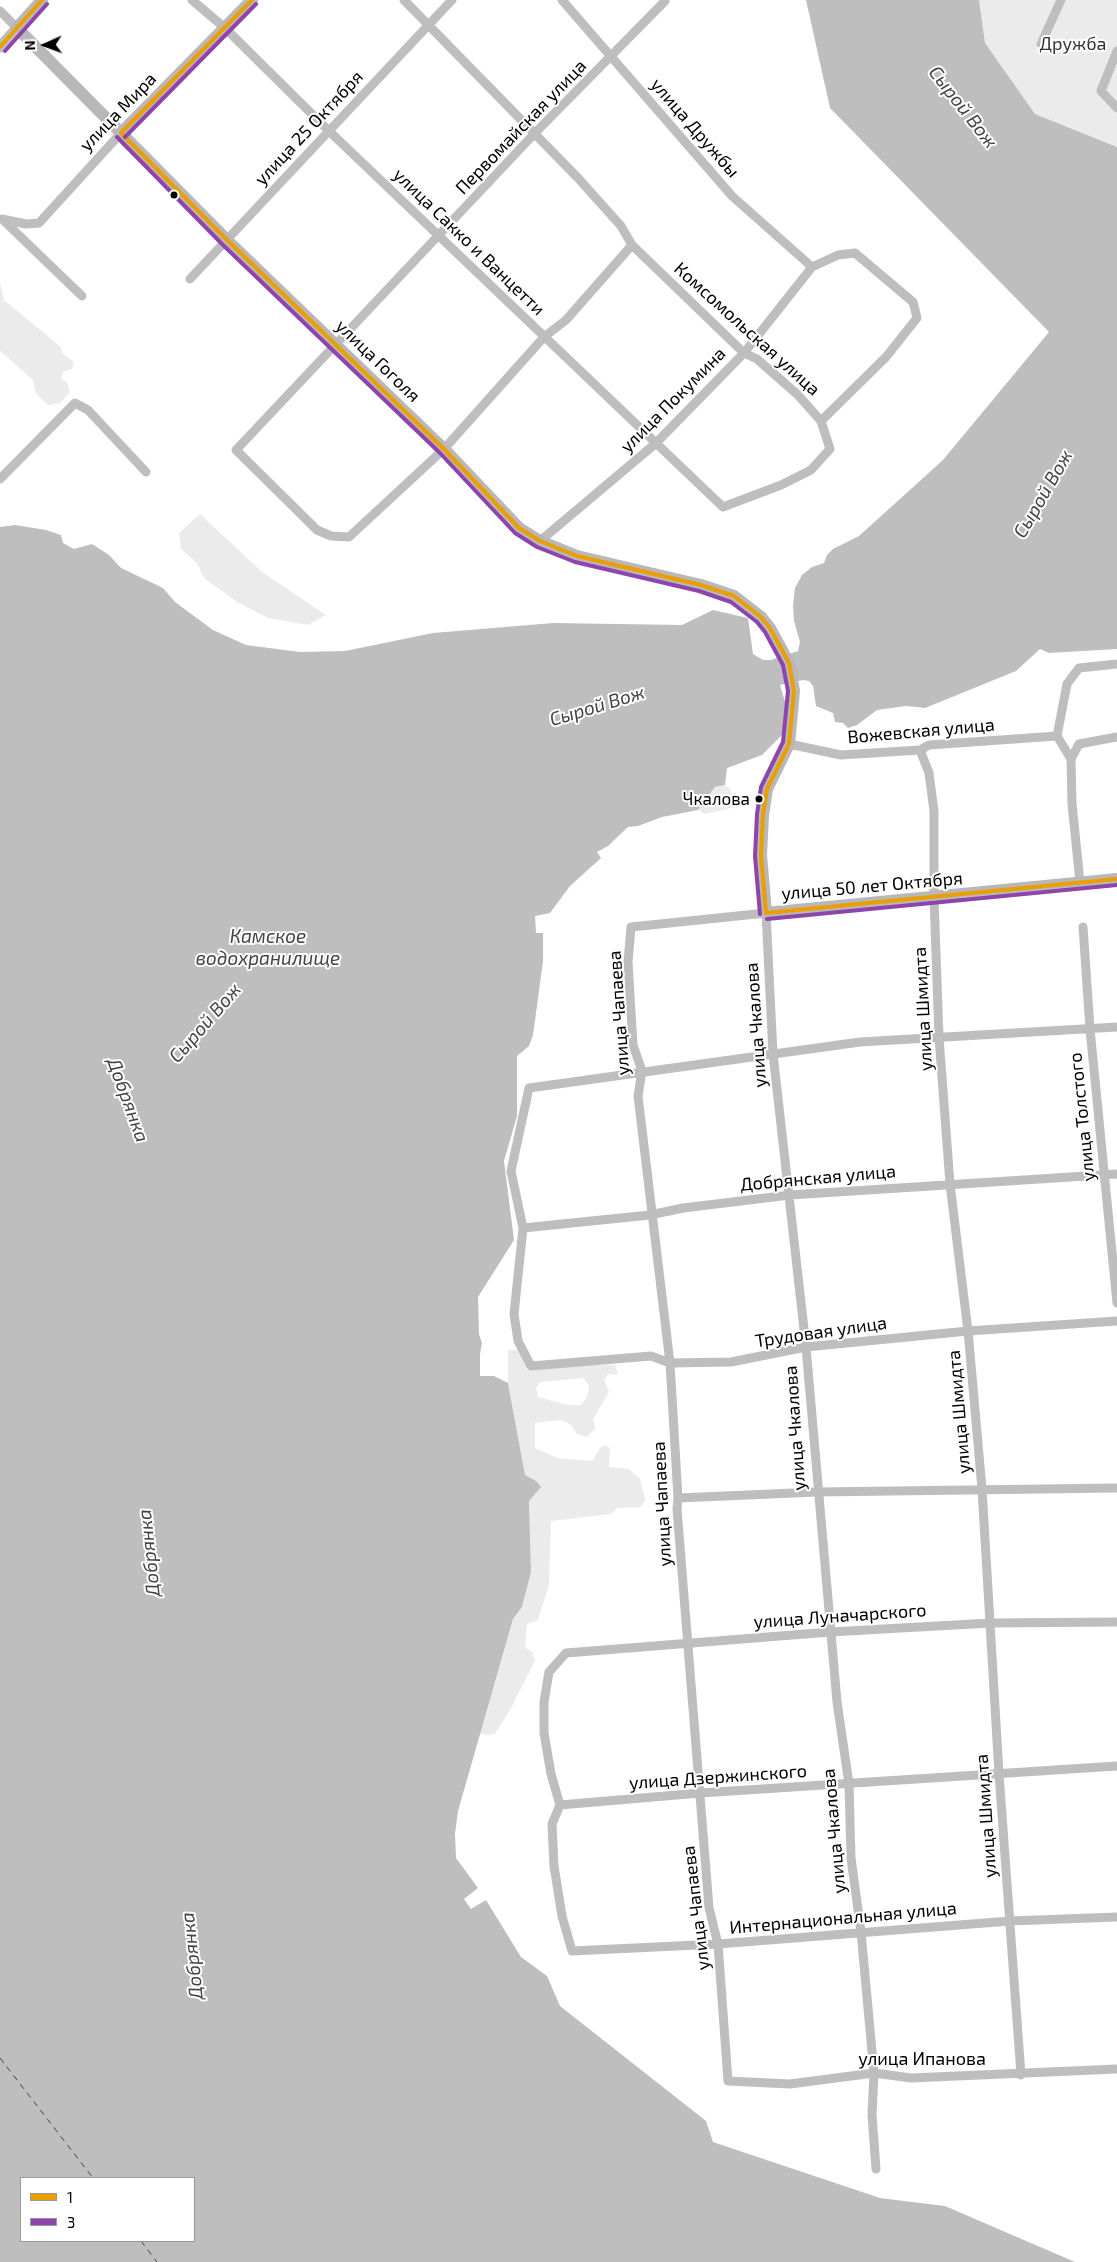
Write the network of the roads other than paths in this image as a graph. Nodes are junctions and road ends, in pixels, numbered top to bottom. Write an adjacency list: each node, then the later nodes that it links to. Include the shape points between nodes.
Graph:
1 (42, 0): 11 (main road)
2 (192, 0): 12 (street, улица Сакко и Ванцетти)
3 (252, 0): 12 (main road, улица Мира)
4 (404, 0): 10 (street, Комсомольская улица)
5 (452, 0): 10 (street, улица 25 Октября)
6 (562, 0): 16 (street, улица Дружбы)
7 (1061, 0): 13 (street)
8 (666, 1): 16 (street, Первомайская улица)
9 (0, 11): 11 (street, улица Гоголя)
10 (428, 23): 18 (street, улица 25 Октября); 20 (street, Комсомольская улица)
11 (16, 28): 14 (street); 19 (main road, улица Гоголя)
12 (224, 28): 18 (street, улица Сакко и Ванцетти); 19 (main road, улица Мира)
13 (1041, 44)
14 (0, 47)
15 (1117, 51): 17 (street, via 1101,91)
16 (612, 55): 20 (street, Первомайская улица); 25 (street, улица Дружбы, via 732,196)
17 (1117, 108)
18 (329, 131): 22 (street, улица Сакко и Ванцетти); 23 (street, улица 25 Октября)
19 (121, 133): 21 (street, улица Мира, via 39,223 26,224); 23 (main road, улица Гоголя)
20 (535, 133): 22 (street, Первомайская улица); 24 (street, Комсомольская улица, via 622,226)
21 (1, 218): 27 (street)
22 (440, 235): 28 (street, улица Сакко и Ванцетти); 29 (street, Первомайская улица)
23 (227, 240): 26 (street, улица 25 Октября); 29 (main road, улица Гоголя)
24 (632, 245): 28 (street, via 566,320); 30 (street, Комсомольская улица)
25 (812, 266): 30 (street, улица Покумина); 31 (street, via 838,255 856,253 913,302 917,318 886,357)
26 (190, 279)
27 (82, 296)
28 (544, 337): 32 (street, улица Сакко и Ванцетти); 33 (street)
29 (336, 343): 33 (main road, улица Гоголя); 33 (street, Первомайская улица, via 236,450 318,530 331,536 349,537)
30 (744, 353): 31 (street, Комсомольская улица, via 757,359 798,395); 32 (street, улица Покумина)
31 (820, 421): 32 (street, улица Сакко и Ванцетти, via 830,449 811,470 723,507)
32 (655, 444): 36 (street, улица Покумина)
33 (444, 449): 36 (main road, улица Гоголя, via 520,528)
34 (146, 472): 35 (street, via 88,410 75,403)
35 (0, 479)
36 (540, 541): 38 (main road, улица Гоголя, via 577,556 701,585 734,596 773,632 791,671)
37 (1117, 664): 39 (street, via 1079,668 1067,684)
38 (794, 690): 41 (main road, улица Чкалова)
39 (1057, 736): 42 (street, Вожевская улица, via 929,745); 43 (street)
40 (1117, 737): 43 (street, via 1079,744)
41 (789, 744): 42 (street, Вожевская улица, via 841,755); 47 (main road, улица Чкалова, via 767,789 761,855)
42 (920, 750): 46 (street, улица Шмидта, via 929,773 934,811)
43 (1071, 759): 45 (street)
44 (1117, 879): 45 (main road, улица 50 лет Октября)
45 (1080, 882): 46 (main road, улица 50 лет Октября)
46 (934, 898): 47 (main road, улица 50 лет Октября); 52 (street, улица Шмидта)
47 (766, 913): 48 (street, улица 50 лет Октября); 53 (street, улица Чкалова)
48 (631, 927): 54 (street, улица Чапаева, via 628,962 634,1045)
49 (1083, 927): 51 (street, улица Толстого)
50 (1117, 1027): 51 (street)
51 (1090, 1029): 52 (street); 56 (street, улица Толстого)
52 (939, 1037): 53 (street, via 860,1042); 57 (street, улица Шмидта)
53 (773, 1054): 54 (street); 58 (street, улица Чкалова)
54 (642, 1071): 59 (street, улица Чапаева, via 638,1096); 60 (street, via 529,1088 511,1170)
55 (1117, 1174): 56 (street, Добрянская улица)
56 (1105, 1175): 57 (street, Добрянская улица); 61 (street, улица Толстого)
57 (950, 1184): 58 (street, Добрянская улица); 63 (street, улица Шмидта)
58 (790, 1194): 59 (street, Добрянская улица, via 683,1208); 64 (street, улица Чкалова)
59 (650, 1216): 60 (street, Добрянская улица); 65 (street, улица Чапаева)
60 (524, 1228): 65 (street, Трудовая улица, via 514,1314 518,1342 531,1366 651,1356)
61 (1117, 1303)
62 (1117, 1321): 63 (street, Трудовая улица)
63 (968, 1331): 64 (street, Трудовая улица); 67 (street, улица Шмидта)
64 (806, 1347): 65 (street, Трудовая улица, via 731,1362); 68 (street, улица Чкалова)
65 (670, 1363): 69 (street, улица Чапаева)
66 (1117, 1488): 67 (street)
67 (982, 1489): 68 (street); 71 (street, улица Шмидта)
68 (818, 1492): 69 (street); 72 (street, улица Чкалова)
69 (678, 1498): 73 (street, улица Чапаева)
70 (1117, 1622): 71 (street, улица Луначарского)
71 (990, 1623): 72 (street, улица Луначарского); 75 (street, улица Шмидта)
72 (830, 1632): 73 (street, улица Луначарского); 76 (street, улица Чкалова, via 836,1702)
73 (688, 1645): 77 (street, улица Чапаева); 78 (street, улица Луначарского, via 566,1654 549,1672 544,1702 544,1733)
74 (1117, 1766): 75 (street, улица Дзержинского)
75 (999, 1774): 76 (street, улица Дзержинского); 80 (street, улица Шмидта)
76 (849, 1784): 77 (street, улица Дзержинского); 81 (street, улица Чкалова, via 851,1858)
77 (700, 1793): 78 (street, улица Дзержинского); 82 (street, улица Чапаева, via 709,1908)
78 (560, 1805): 82 (street, Интернациональная улица, via 552,1824 554,1866 562,1916 572,1951)
79 (1117, 1917): 80 (street, Интернациональная улица)
80 (1010, 1921): 81 (street, Интернациональная улица); 85 (street, улица Шмидта)
81 (861, 1932): 82 (street, Интернациональная улица); 84 (street, улица Чкалова)
82 (718, 1944): 86 (street, улица Чапаева)
83 (1117, 2069): 85 (street, улица Ипанова)
84 (874, 2073): 85 (street, улица Ипанова, via 911,2078); 86 (street, улица Ипанова, via 790,2084); 87 (street, улица Чкалова, via 872,2115)
85 (1021, 2074)
86 (728, 2081)
87 (876, 2169)

